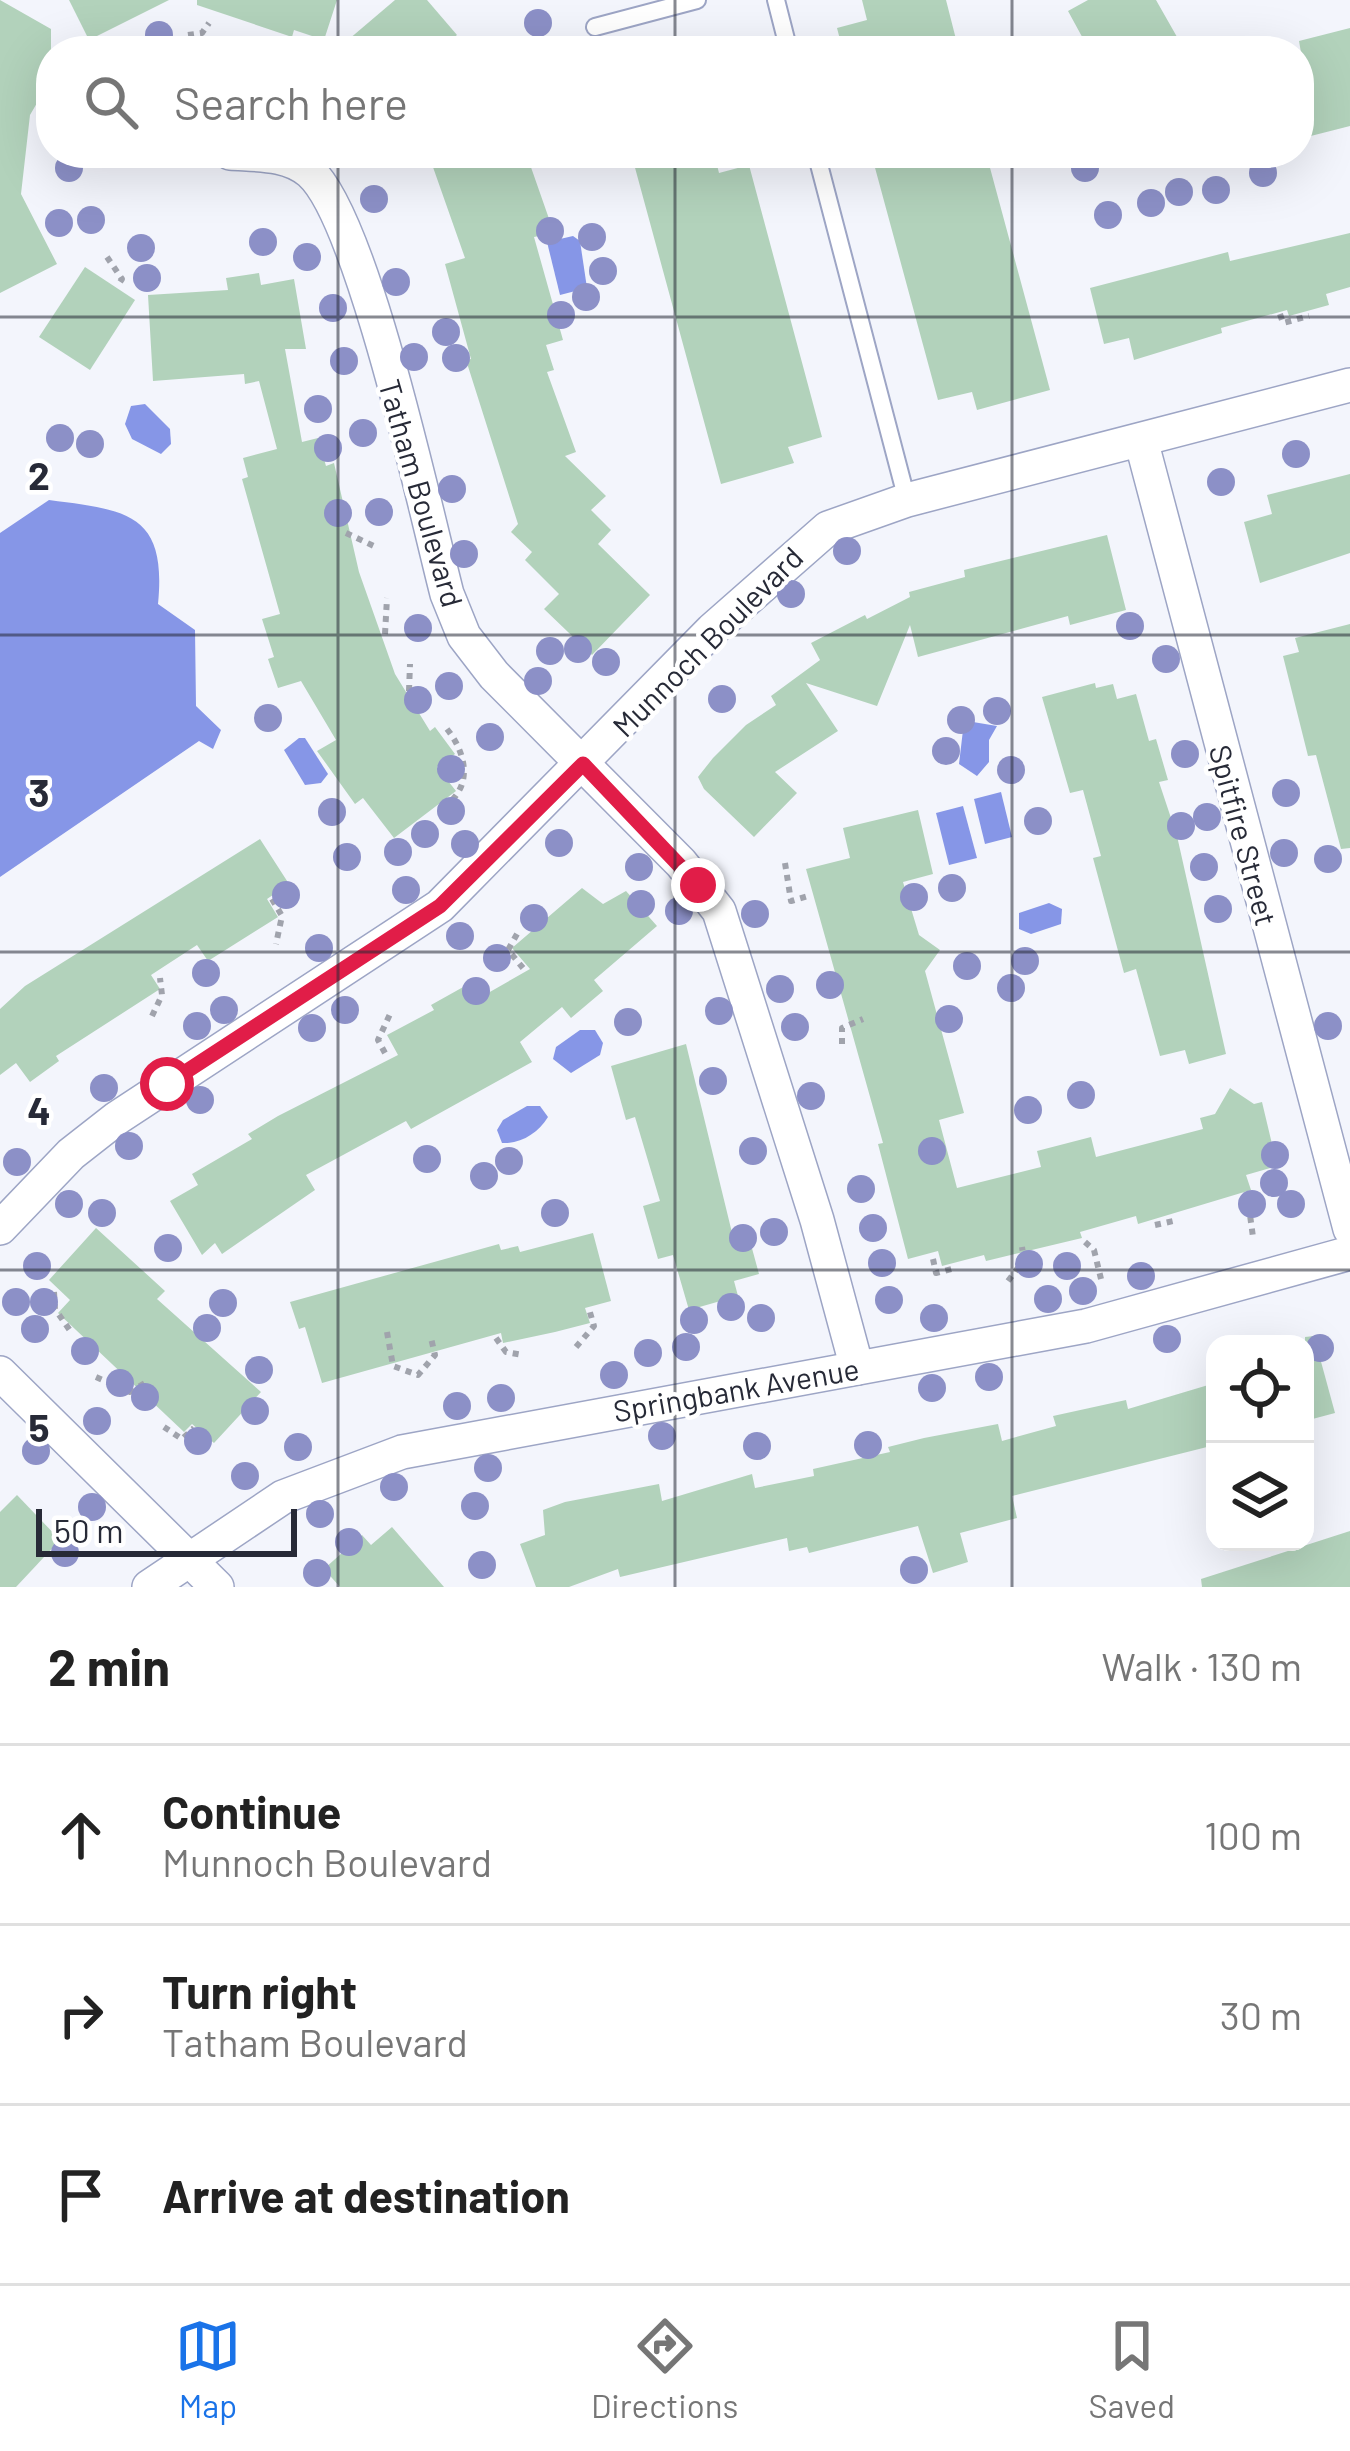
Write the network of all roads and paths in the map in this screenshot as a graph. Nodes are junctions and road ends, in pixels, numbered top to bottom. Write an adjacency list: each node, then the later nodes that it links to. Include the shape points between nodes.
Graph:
1 (697, 0): 4 (lane)
2 (776, 0): 6 (lane)
3 (209, 23): 5 (path)
4 (595, 27)
5 (188, 35)
6 (785, 36)
7 (302, 168): 23 (street, Tatham Boulevard, via 332,205 362,274 464,636)
8 (820, 168): 15 (lane)
9 (106, 257): 10 (path)
10 (118, 285)
11 (1280, 314): 12 (path, via 1283,323)
12 (1310, 316)
13 (1350, 385): 14 (street, Munnoch Boulevard)
14 (1141, 440): 15 (street, Munnoch Boulevard); 41 (street, Spitfire Street)
15 (907, 500): 23 (street, Munnoch Boulevard, via 854,515 807,542)
16 (346, 533): 17 (path)
17 (376, 547)
18 (387, 598): 19 (path)
19 (386, 634)
20 (410, 664): 21 (path)
21 (409, 691)
22 (447, 729): 24 (path, via 464,766)
23 (583, 764): 40 (street, Munnoch Boulevard, via 440,906 117,1118); 58 (street, Tatham Boulevard, via 718,911)
24 (452, 800)
25 (784, 863): 26 (path, via 791,901)
26 (808, 896)
27 (272, 898): 29 (path, via 282,916)
28 (517, 934): 30 (path, via 508,950)
29 (276, 944)
30 (524, 968)
31 (160, 978): 33 (path)
32 (391, 1012): 36 (path, via 378,1040)
33 (152, 1016)
34 (863, 1019): 35 (path, via 842,1028)
35 (842, 1044)
36 (385, 1053)
37 (1247, 1193): 42 (path)
38 (1178, 1220): 39 (path)
39 (1155, 1225)
40 (0, 1228)
41 (1350, 1229)
42 (1253, 1238)
43 (1085, 1242): 48 (path)
44 (1022, 1247): 49 (path, via 1024,1260)
45 (1350, 1253): 58 (street, Springbank Avenue, via 1085,1327)
46 (933, 1259): 47 (path, via 936,1273)
47 (956, 1268)
48 (1101, 1279)
49 (1008, 1281)
50 (54, 1292): 52 (path)
51 (589, 1309): 56 (path, via 594,1327)
52 (71, 1332)
53 (387, 1332): 54 (path, via 393,1366 418,1375 435,1355)
54 (431, 1338)
55 (496, 1338): 57 (path, via 506,1352)
56 (576, 1347)
57 (523, 1355)
58 (856, 1367): 64 (street, Springbank Avenue, via 362,1463 252,1514)
59 (0, 1373): 64 (street)
60 (96, 1377): 61 (path, via 116,1390)
61 (145, 1383)
62 (164, 1427): 63 (path, via 182,1438)
63 (194, 1428)
64 (193, 1558): 65 (street, Springbank Avenue); 66 (street)
65 (149, 1587)
66 (217, 1587)

